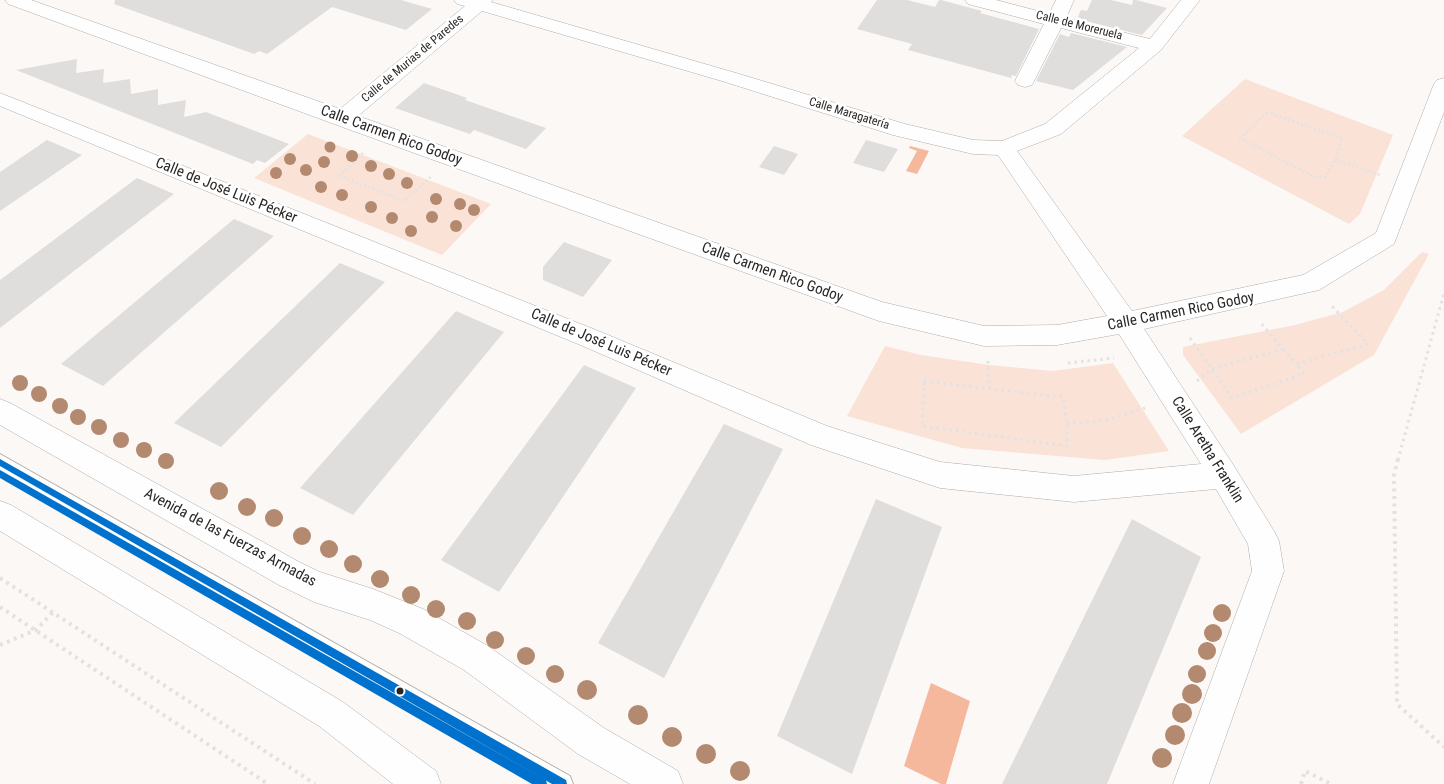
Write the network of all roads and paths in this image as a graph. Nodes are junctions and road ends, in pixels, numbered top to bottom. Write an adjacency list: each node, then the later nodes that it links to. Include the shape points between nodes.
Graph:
1 (14, 0): 11 (street, Calle Carmen Rico Godoy)
2 (974, 0): 6 (street, Calle de Moreruela)
3 (1065, 0): 6 (street)
4 (1191, 0): 7 (street, Calle Maragatería)
5 (475, 2): 11 (street, Calle de Murias de Paredes); 13 (street, Calle Maragatería, via 900,130 973,147)
6 (1055, 20): 7 (street, Calle de Moreruela); 8 (street)
7 (1154, 46): 13 (street, Calle Maragatería, via 1053,128)
8 (1025, 81)
9 (1444, 84): 18 (street, Calle Carmen Rico Godoy)
10 (0, 98): 36 (street, Calle de José Luis Pécker, via 821,436 940,475 1074,489)
11 (341, 119): 21 (street, Calle Carmen Rico Godoy, via 879,311 984,336 1057,335)
12 (358, 148): 16 (path, via 366,151 340,176 404,201)
13 (1004, 148): 21 (street, Calle Aretha Franklin)
14 (1335, 160): 14 (path, via 1325,177 1315,177 1240,138 1267,112 1342,138); 18 (path)
15 (424, 172): 16 (path)
16 (432, 176): 17 (path)
17 (440, 179)
18 (1406, 184): 21 (street, Calle Carmen Rico Godoy, via 1386,238 1310,283)
19 (1444, 293): 43 (path, via 1394,475 1397,704)
20 (1331, 305): 29 (path, via 1368,344)
21 (1126, 323): 36 (street, Calle Aretha Franklin)
22 (1261, 323): 24 (path)
23 (1190, 338): 30 (path)
24 (1283, 349): 29 (path); 30 (path)
25 (1117, 358): 28 (path)
26 (988, 359): 27 (path)
27 (997, 360)
28 (1059, 364)
29 (1296, 364): 30 (path, via 1304,374 1232,398)
30 (1211, 368): 31 (path)
31 (1193, 385)
32 (1143, 399): 34 (path, via 1148,407 1107,420)
33 (0, 411): 48 (street, Avenida de las Fuerzas Armadas, via 290,574 411,621 460,648 591,741)
34 (1067, 424): 34 (path, via 1063,396 924,381 922,426 1067,446)
35 (0, 462): 47 (lane)
36 (1224, 474): 49 (street, Calle Aretha Franklin, via 1262,542 1268,571)
37 (0, 515): 46 (street, via 331,714)
38 (0, 578): 40 (path)
39 (0, 607): 41 (path)
40 (53, 612): 41 (path); 45 (path)
41 (36, 630): 42 (path); 44 (path)
42 (0, 645)
43 (1444, 747)
44 (268, 784)
45 (315, 784)
46 (423, 784)
47 (562, 784)
48 (665, 784)
49 (1191, 784)
50 (1301, 784): 51 (path, via 1305,771)
51 (1331, 784)

